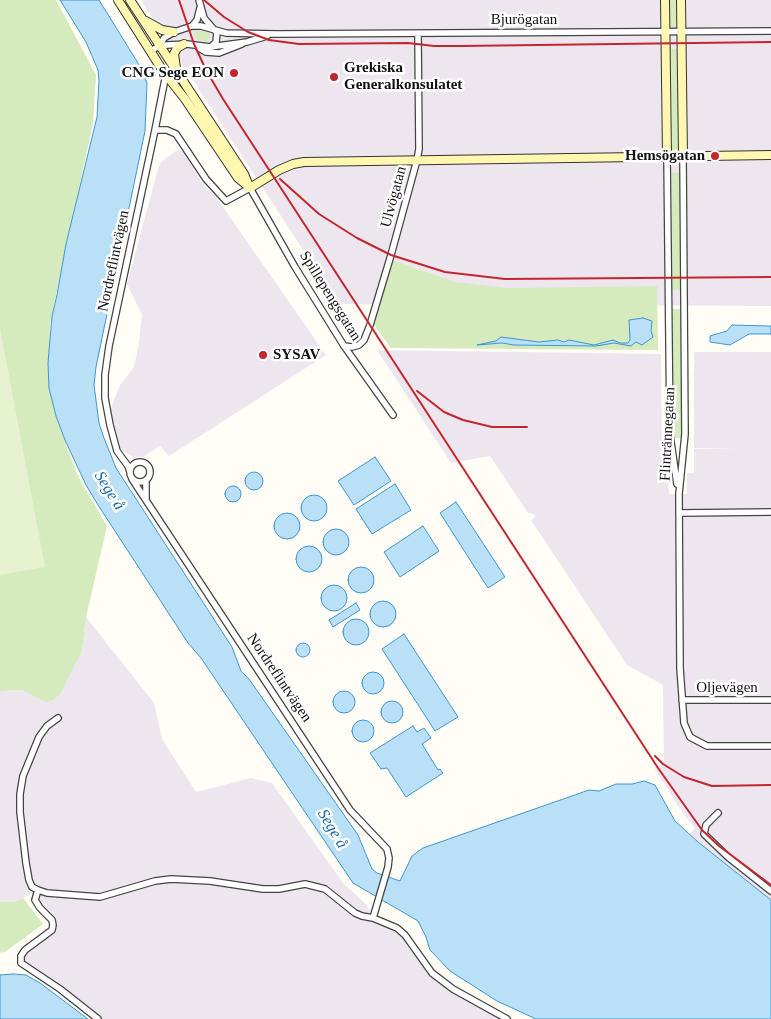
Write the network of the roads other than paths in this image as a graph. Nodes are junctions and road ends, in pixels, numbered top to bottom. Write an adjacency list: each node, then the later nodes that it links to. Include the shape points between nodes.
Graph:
1 (118, 0): 20 (street, Spillepengsgatan)
2 (130, 0): 6 (street, Spillepengsgatan)
3 (665, 0): 11 (street, Flintrännegatan)
4 (681, 0): 12 (street, Flintrännegatan)
5 (200, 3): 7 (street, via 199,16); 8 (street, via 204,18)
6 (140, 16): 10 (street, via 154,27); 18 (street, Spillepengsgatan)
7 (192, 26): 8 (street, Bjurögatan); 10 (street, Bjurögatan)
8 (213, 28): 14 (street, Bjurögatan, via 226,33); 19 (street, via 217,37)
9 (771, 31): 12 (street, Bjurögatan)
10 (174, 32): 18 (street, Bjurögatan)
11 (665, 32): 12 (street, Bjurögatan); 13 (street, Bjurögatan); 25 (street, Flintrännegatan)
12 (681, 32): 26 (street, Flintrännegatan)
13 (418, 33): 14 (street, Bjurögatan); 27 (street, Ulvögatan)
14 (277, 34): 15 (street, Bjurögatan)
15 (247, 42): 17 (street, Bjurögatan, via 219,53 206,52); 19 (street, Bjurögatan)
16 (184, 44): 17 (street, Bjurögatan); 18 (street, Bjurögatan); 21 (street, via 176,48 174,54)
17 (195, 45): 19 (street, Bjurögatan)
18 (159, 46): 20 (street, Bjurögatan); 21 (street, Spillepengsgatan)
19 (212, 46)
20 (151, 51): 22 (street, Spillepengsgatan)
21 (176, 70): 28 (street, Spillepengsgatan)
22 (163, 71): 23 (street, Nordreflintvägen, via 165,79); 28 (street, Spillepengsgatan, via 238,178)
23 (155, 130): 28 (street, via 176,134 226,202); 31 (street, Nordreflintvägen, via 105,375 110,426)
24 (771, 155): 26 (street)
25 (667, 156): 26 (street); 27 (street); 35 (street, Flintrännegatan, via 670,435)
26 (683, 156): 35 (street, Flintrännegatan, via 685,434)
27 (417, 160): 28 (street, via 295,163); 29 (street, Ulvögatan, via 370,325 359,345)
28 (250, 188): 29 (street, Spillepengsgatan, via 294,267)
29 (344, 346): 30 (street, Spillepengsgatan)
30 (393, 415)
31 (121, 457): 32 (street); 33 (street, Nordreflintvägen)
32 (137, 462): 33 (street, via 132,466); 34 (street, via 149,467 150,474)
33 (131, 476): 34 (street, via 138,482); 36 (street, Nordreflintvägen)
34 (146, 480): 36 (street)
35 (679, 494): 38 (street)
36 (146, 501): 46 (street, Nordreflintvägen, via 350,810 387,849 388,867)
37 (771, 512): 38 (street)
38 (679, 513): 39 (street)
39 (682, 700): 40 (street, Oljevägen); 42 (street, via 686,730 696,741 707,746)
40 (771, 700)
41 (58, 718): 44 (street, via 39,737 23,776 20,794 28,880)
42 (771, 746)
43 (718, 812): 45 (street, via 706,826 704,834)
44 (38, 890): 46 (street, via 100,897 171,879 263,889 305,884 325,888 355,913); 47 (street, via 35,900 52,920 52,930 25,950 21,963 60,988)
45 (771, 891)
46 (373, 918): 48 (street, via 404,935 432,972 453,990)
47 (98, 1019)
48 (507, 1019)

